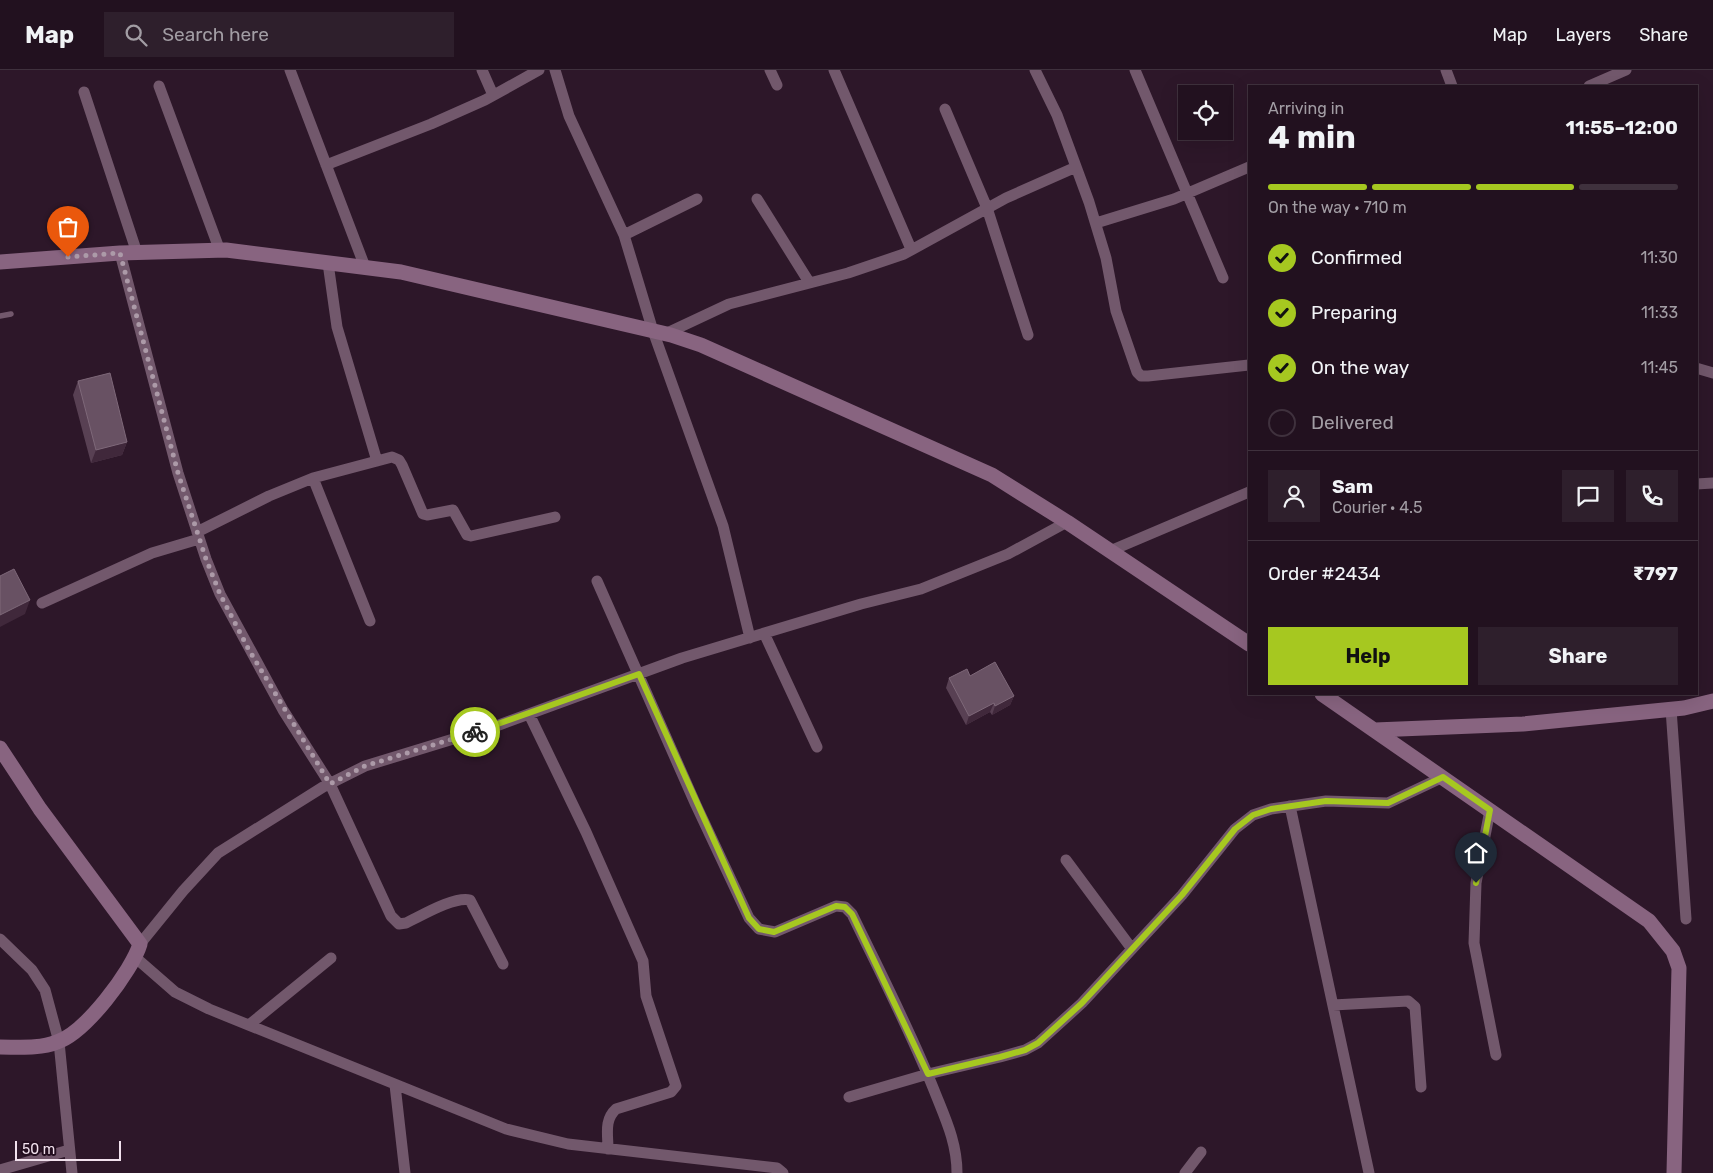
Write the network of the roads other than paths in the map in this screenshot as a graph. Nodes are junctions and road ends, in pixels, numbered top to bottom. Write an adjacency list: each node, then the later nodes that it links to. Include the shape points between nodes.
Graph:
1 (290, 70): 18 (street)
2 (482, 70): 16 (street)
3 (539, 70): 16 (street)
4 (555, 70): 26 (street, via 569,116)
5 (770, 70): 11 (street)
6 (834, 70): 27 (street)
7 (1036, 70): 19 (street)
8 (1136, 70): 21 (street)
9 (1446, 70): 12 (street)
10 (1626, 70): 13 (street)
11 (777, 85)
12 (1452, 85)
13 (1591, 85)
14 (159, 86): 28 (street)
15 (84, 92): 30 (street)
16 (493, 95): 18 (street, via 432,124)
17 (945, 109): 24 (street)
18 (326, 165): 33 (street)
19 (1076, 167): 24 (street); 25 (street)
20 (1248, 167): 21 (street)
21 (1187, 193): 25 (street); 34 (street)
22 (697, 199): 26 (street)
23 (756, 199): 35 (street)
24 (988, 208): 27 (street); 39 (street)
25 (1096, 223): 40 (street, via 1116,311 1130,356 1141,376)
26 (624, 235): 38 (street)
27 (911, 249): 35 (street, via 848,273)
28 (220, 251): 30 (main road); 32 (main road)
29 (120, 253): 30 (main road); 31 (main road); 50 (street, via 178,473)
30 (137, 253)
31 (0, 262)
32 (328, 263): 33 (main road); 43 (street, via 337,327)
33 (365, 268): 38 (main road, via 401,272)
34 (1223, 278)
35 (809, 282): 38 (street, via 729,304)
36 (10, 314): 37 (lane)
37 (0, 316)
38 (659, 332): 49 (main road, via 701,345 992,475); 56 (street, via 722,526)
39 (1028, 335)
40 (1248, 366)
41 (1698, 369): 42 (street)
42 (1713, 373)
43 (377, 461): 44 (street); 48 (street, via 392,457 399,460 423,514 453,510 464,531 471,536)
44 (313, 478): 50 (street, via 269,496); 54 (street)
45 (1698, 484): 46 (street)
46 (1713, 484)
47 (1248, 492): 51 (street)
48 (555, 517)
49 (1067, 522): 51 (main road); 55 (street, via 1008,554 922,589)
50 (198, 536): 53 (street, via 152,553); 67 (street, via 220,594 249,650)
51 (1110, 551): 57 (main road)
52 (597, 581): 58 (street)
53 (42, 603)
54 (370, 621)
55 (764, 634): 56 (street); 64 (street)
56 (750, 638): 58 (street)
57 (1248, 643)
58 (639, 674): 62 (street); 82 (street, via 749,918 759,929 774,932 836,906 845,907 852,914)
59 (1323, 695): 63 (main road)
60 (1713, 701): 61 (main road)
61 (1671, 709): 63 (main road, via 1524,724); 71 (street)
62 (529, 714): 67 (street, via 365,766); 86 (street, via 643,961 646,996 676,1086 671,1092 616,1109 607,1122)
63 (1375, 730): 66 (main road)
64 (817, 747)
65 (0, 748): 74 (main road)
66 (1443, 777): 68 (street, via 1388,803 1326,801); 69 (main road)
67 (330, 784): 74 (street, via 218,853 183,891); 76 (street, via 391,916 399,924 406,923 450,903 464,898 470,900)
68 (1290, 806): 73 (street, via 1253,815 1235,829 1182,895); 77 (street)
69 (1490, 810): 81 (street, via 1476,883 1474,943); 96 (main road, via 1649,921 1673,951 1679,968)
70 (1066, 860): 73 (street)
71 (1686, 918)
72 (0, 939): 79 (street, via 42,983)
73 (1132, 949): 82 (street, via 1082,1003 1038,1043 1025,1050)
74 (138, 951): 78 (street, via 175,992); 79 (main road, via 104,1003 84,1024)
75 (331, 958): 78 (street)
76 (503, 964)
77 (1334, 1005): 84 (street, via 1412,1003 1415,1007); 95 (street)
78 (249, 1025): 83 (street)
79 (59, 1042): 80 (main road); 87 (street)
80 (0, 1047)
81 (1496, 1055)
82 (928, 1074): 85 (street); 93 (street, via 953,1137 957,1153)
83 (395, 1085): 86 (street, via 506,1129 568,1144); 91 (street)
84 (1421, 1087)
85 (849, 1097)
86 (608, 1149): 92 (street, via 777,1168)
87 (70, 1150): 89 (street); 90 (street)
88 (1201, 1152): 94 (street)
89 (0, 1170)
90 (72, 1173)
91 (405, 1173)
92 (783, 1173)
93 (956, 1173)
94 (1185, 1173)
95 (1369, 1173)
96 (1674, 1173)

